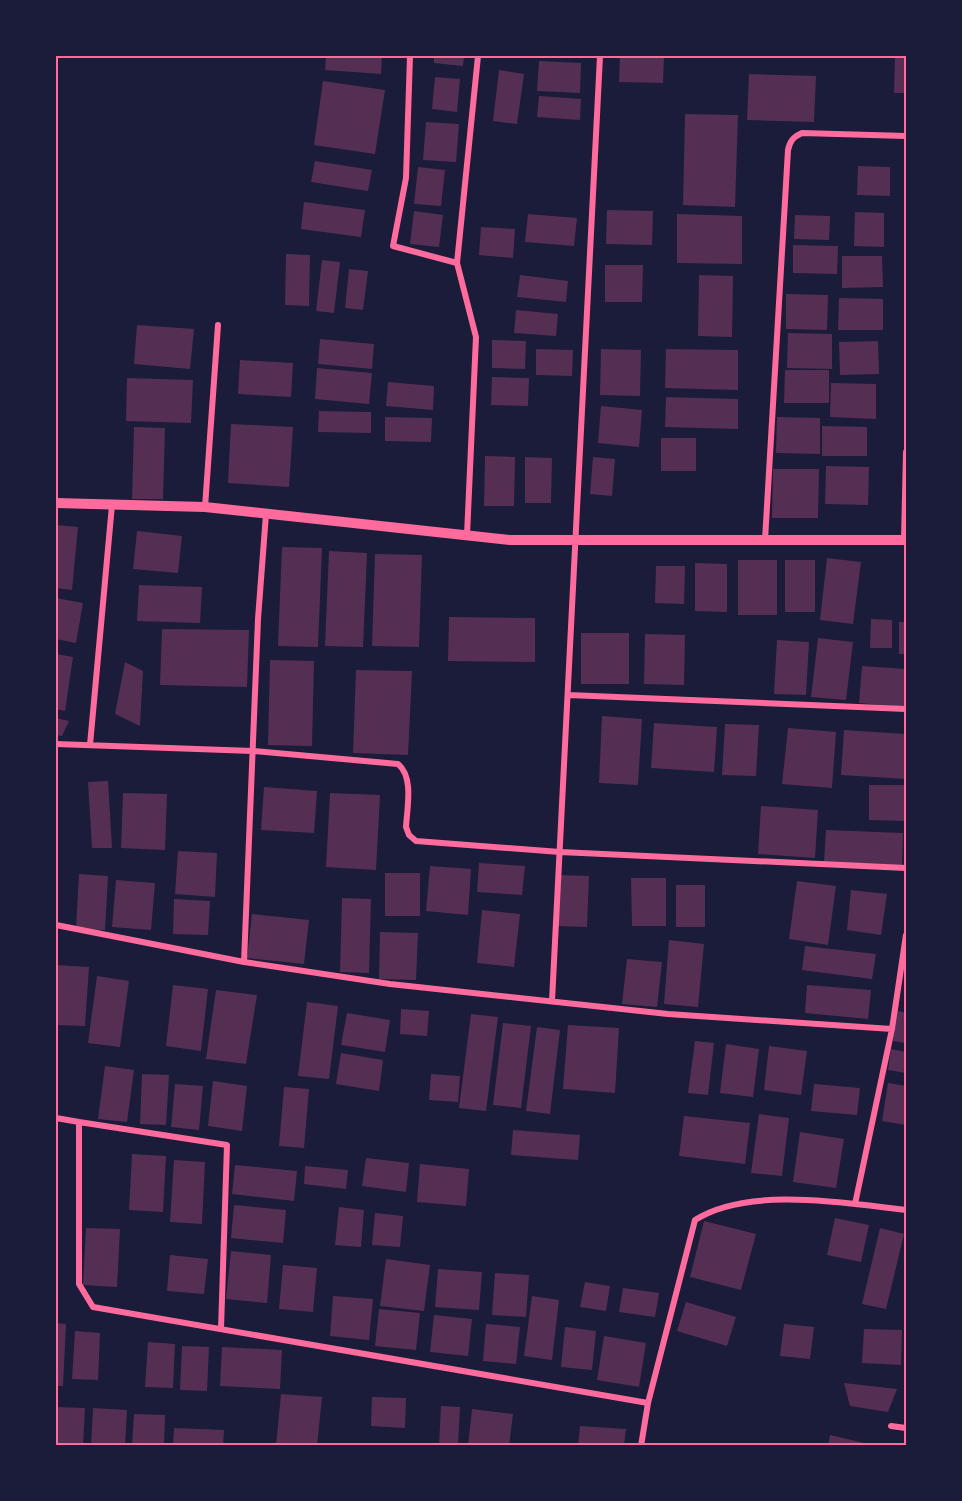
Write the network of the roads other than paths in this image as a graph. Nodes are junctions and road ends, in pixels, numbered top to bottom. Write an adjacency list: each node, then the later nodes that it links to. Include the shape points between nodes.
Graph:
1 (410, 56): 5 (street, via 406,178 393,246)
2 (478, 56): 5 (street)
3 (600, 56): 13 (street)
4 (906, 136): 14 (street, via 802,133 790,141)
5 (457, 263): 12 (street, via 476,337)
6 (218, 325): 10 (street)
7 (906, 452): 15 (street)
8 (56, 503): 9 (street)
9 (112, 505): 10 (street); 19 (street)
10 (205, 507): 11 (street)
11 (266, 514): 12 (street); 20 (street)
12 (466, 535): 13 (street)
13 (576, 540): 14 (street); 16 (street)
14 (765, 540): 15 (street)
15 (905, 540)
16 (568, 695): 17 (street); 21 (street)
17 (906, 709)
18 (56, 744): 19 (street)
19 (90, 745): 20 (street)
20 (253, 752): 21 (street, via 398,764 407,778 406,827 408,835 416,841); 25 (street)
21 (560, 852): 22 (street); 26 (street)
22 (906, 868)
23 (56, 925): 25 (street)
24 (906, 935): 27 (street)
25 (244, 962): 26 (street, via 390,984)
26 (552, 1001): 27 (street, via 668,1014)
27 (892, 1029): 30 (street)
28 (56, 1118): 29 (street)
29 (79, 1122): 32 (street, via 79,1284 93,1307); 32 (street, via 227,1145)
30 (855, 1204): 31 (street); 33 (street, via 775,1199 742,1202 707,1212 695,1220)
31 (906, 1210)
32 (221, 1329): 33 (street)
33 (648, 1403): 36 (street)
34 (891, 1426): 35 (street)
35 (906, 1428)
36 (642, 1446)

